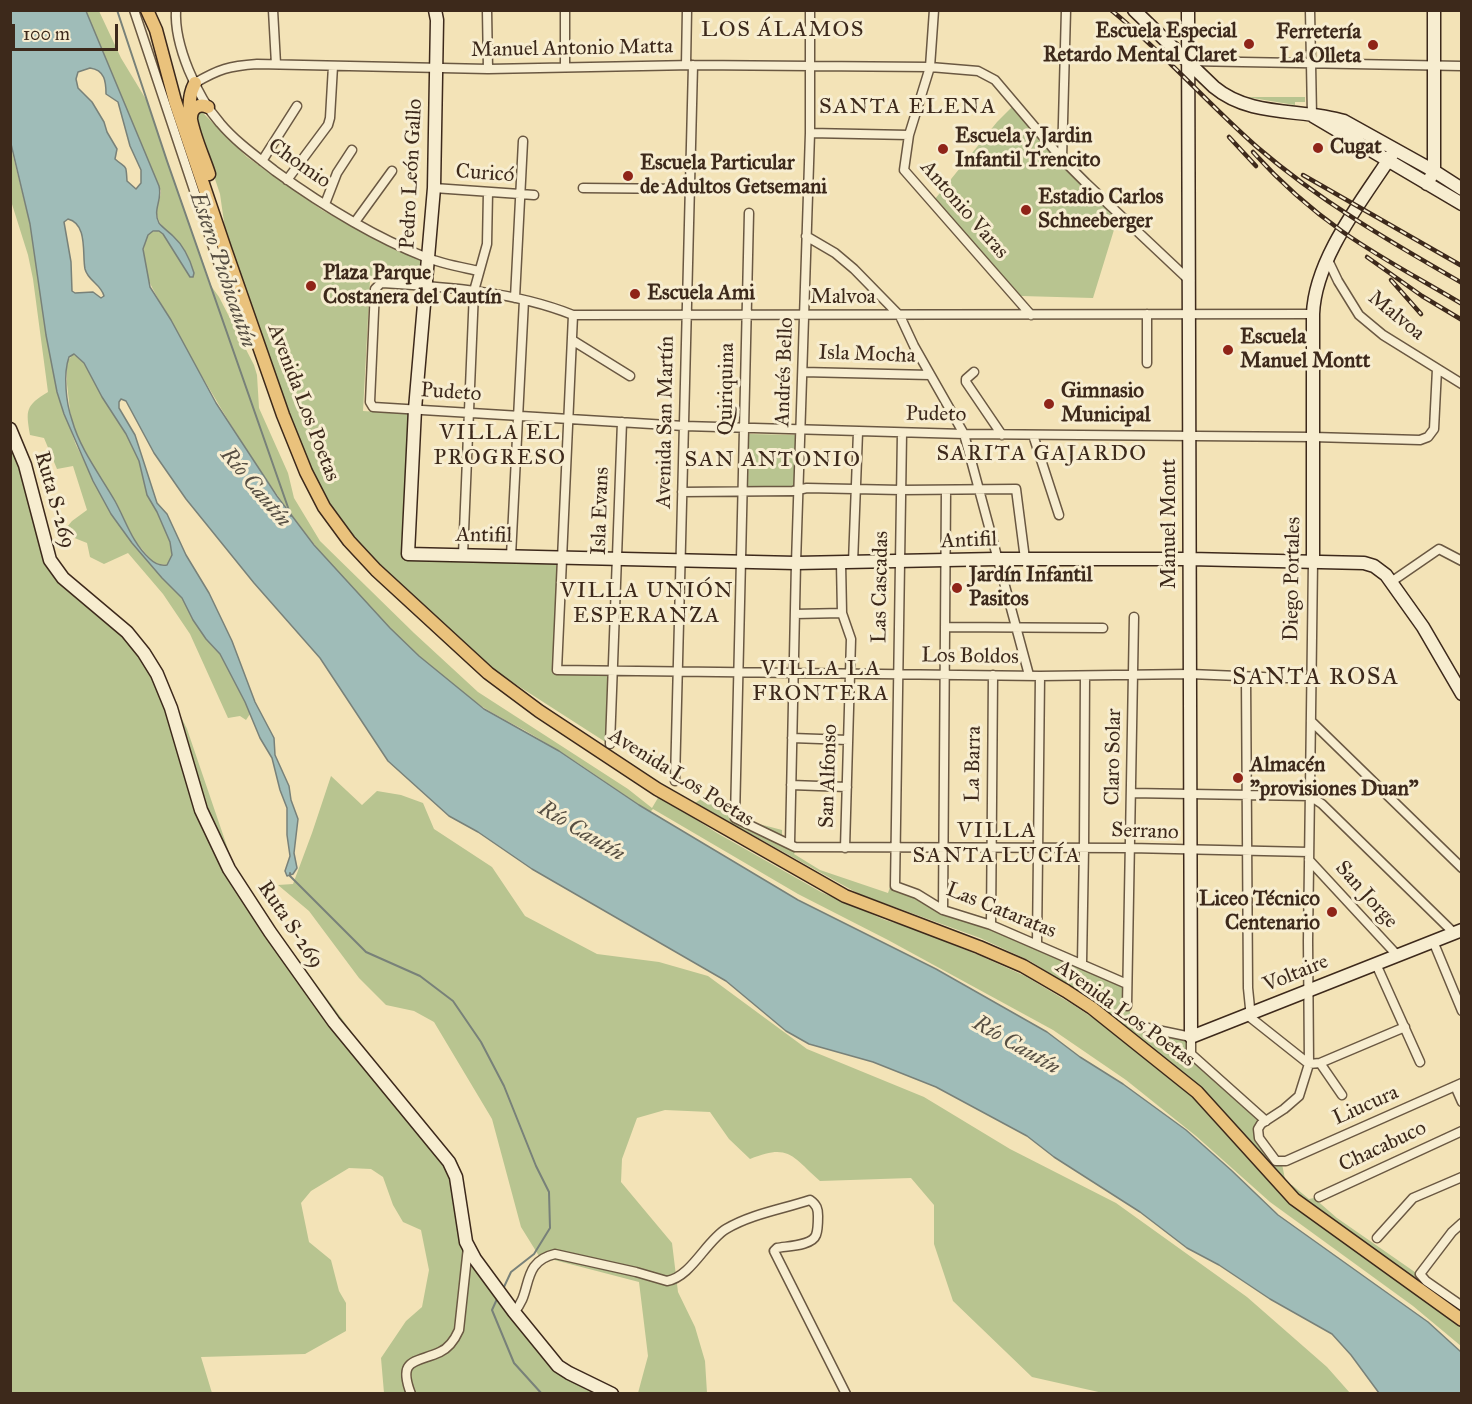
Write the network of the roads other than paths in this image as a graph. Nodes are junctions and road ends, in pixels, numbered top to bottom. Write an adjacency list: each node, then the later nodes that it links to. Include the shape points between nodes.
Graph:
1 (134, 10): 67 (street)
2 (147, 10): 17 (main road, Avenida Los Poetas)
3 (155, 10): 17 (main road, Avenida Los Poetas)
4 (176, 10): 30 (street, Chomio, via 178,36)
5 (273, 10): 19 (street)
6 (435, 10): 28 (street, Pedro León Gallo)
7 (488, 10): 29 (street)
8 (565, 10): 26 (street)
9 (687, 10): 20 (street, Avenida San Martín)
10 (810, 10): 23 (street, Andrés Bello)
11 (934, 10): 27 (street, Antonio Varas)
12 (1066, 10): 40 (street)
13 (1134, 10): 18 (street)
14 (1188, 10): 18 (street, Manuel Montt)
15 (1310, 10): 21 (street)
16 (1434, 10): 24 (street)
17 (156, 30): 58 (main road, Avenida Los Poetas)
18 (1188, 61): 21 (street); 33 (street, via 1214,87 1234,100); 63 (street, Manuel Montt)
19 (276, 64): 22 (street, Manuel Antonio Matta); 30 (street, Manuel Antonio Matta, via 231,66)
20 (690, 65): 23 (street, Manuel Antonio Matta); 26 (street, Manuel Antonio Matta); 49 (street, Avenida San Martín)
21 (1311, 65): 24 (street); 33 (street)
22 (333, 66): 28 (street, Manuel Antonio Matta); 45 (street, via 328,125)
23 (811, 66): 27 (street, Manuel Antonio Matta); 35 (street, Andrés Bello)
24 (1434, 66): 25 (street); 44 (street)
25 (1461, 66)
26 (566, 67): 29 (street, Manuel Antonio Matta)
27 (930, 67): 36 (street, Antonio Varas); 40 (street, Manuel Antonio Matta, via 973,70 989,76)
28 (436, 68): 29 (street, Manuel Antonio Matta); 47 (street, Pedro León Gallo)
29 (488, 69)
30 (195, 83): 32 (street, Chomio); 34 (main road, via 189,100)
31 (297, 105): 41 (street)
32 (208, 107): 34 (main road, via 196,106); 41 (street, Chomio, via 230,134)
33 (1312, 116): 39 (street, via 1344,121); 42 (street)
34 (191, 118): 58 (main road, via 217,200)
35 (810, 133): 36 (street); 59 (street, Andrés Bello)
36 (909, 135): 74 (street, Antonio Varas, via 904,170)
37 (523, 141): 52 (street)
38 (352, 150): 54 (street, via 337,173)
39 (1395, 150): 42 (street, Diego Portales); 44 (street)
40 (1062, 159): 63 (street, Manuel Antonio Matta)
41 (262, 161): 45 (street, Chomio)
42 (1388, 161): 46 (street); 61 (street, Diego Portales)
43 (392, 171): 57 (street)
44 (1434, 171): 46 (street); 50 (street)
45 (287, 180): 54 (street, Chomio)
46 (1427, 184): 55 (street)
47 (434, 188): 51 (street, Curicó); 60 (street, Pedro León Gallo)
48 (583, 188): 49 (street)
49 (690, 189): 72 (street, Avenida San Martín)
50 (1461, 189)
51 (488, 192): 52 (street, Curicó); 62 (street, via 487,244)
52 (520, 194): 53 (street, Curicó); 66 (street)
53 (534, 195)
54 (325, 204): 57 (street, Chomio)
55 (1461, 204)
56 (749, 213): 73 (street, Quiriquina)
57 (355, 222): 60 (street, Chomio)
58 (221, 236): 205 (main road, Avenida Los Poetas, via 283,415 324,507 376,570 488,673 657,789 801,872 845,896 1023,966 1066,991 1197,1092 1294,1199)
59 (806, 236): 75 (street, Andrés Bello); 76 (street, via 854,268)
60 (428, 258): 62 (street, Chomio); 64 (street, Pedro León Gallo)
61 (1327, 258): 70 (street, Diego Portales, via 1315,291); 79 (street, Malvoa, via 1359,315)
62 (479, 271): 65 (street)
63 (1190, 281): 69 (street, Manuel Montt)
64 (425, 286): 65 (street, Malvoa); 85 (street, Malvoa, via 381,283 375,289 370,402); 86 (street, Pedro León Gallo)
65 (474, 291): 66 (street, Malvoa); 87 (street)
66 (519, 299): 71 (street, Malvoa); 88 (street)
67 (235, 313)
68 (1147, 314): 69 (street, Malvoa); 74 (street, Malvoa); 78 (street)
69 (1190, 314): 70 (street, Malvoa); 100 (street, Manuel Montt)
70 (1313, 314): 101 (street, Diego Portales)
71 (573, 315): 72 (street, Malvoa); 77 (street)
72 (687, 315): 73 (street, Malvoa); 91 (street, Avenida San Martín)
73 (747, 315): 75 (street, Malvoa); 92 (street, Quiriquina)
74 (1031, 315): 76 (street, Malvoa)
75 (805, 316): 76 (street, Malvoa); 80 (street, Andrés Bello)
76 (900, 316): 82 (street)
77 (572, 340): 83 (street); 89 (street)
78 (1147, 363)
79 (1437, 369): 84 (street, Malvoa); 101 (street, Pudeto, via 1434,429 1424,439)
80 (803, 372): 82 (street, Isla Mocha); 94 (street, Andrés Bello)
81 (974, 372): 98 (street, via 966,382)
82 (930, 375): 97 (street)
83 (630, 376)
84 (1461, 384)
85 (373, 407): 86 (street, Pudeto)
86 (415, 409): 87 (street, Pudeto); 110 (street, Pedro León Gallo)
87 (469, 412): 88 (street, Pudeto); 111 (street)
88 (518, 416): 89 (street, Pudeto); 112 (street)
89 (568, 419): 90 (street, Pudeto); 113 (street)
90 (622, 422): 91 (street, Pudeto); 114 (street, Isla Evans)
91 (684, 426): 92 (street, Pudeto); 107 (street, Avenida San Martín)
92 (744, 428): 94 (street, Pudeto); 108 (street, Quiriquina)
93 (10, 429): 202 (street, Ruta S-269, via 25,465 45,548 54,566 127,632 151,663 167,696 201,810 230,869 328,1014 452,1167)
94 (801, 430): 95 (street, Pudeto); 103 (street, Andrés Bello)
95 (858, 432): 96 (street, Pudeto); 102 (street, San Alfonso)
96 (902, 433): 97 (street, Pudeto); 104 (street, Las Cascadas)
97 (964, 434): 98 (street, Pudeto); 106 (street)
98 (1002, 435): 99 (street, Pudeto)
99 (1033, 435): 100 (street, Pudeto); 109 (street)
100 (1190, 436): 101 (street, Pudeto); 117 (street, Manuel Montt)
101 (1313, 437): 119 (street, Diego Portales)
102 (856, 489): 103 (street); 104 (street); 125 (street, San Alfonso)
103 (799, 490): 108 (street); 124 (street, Andrés Bello)
104 (901, 490): 105 (street); 122 (street, Las Cascadas)
105 (946, 490): 106 (street); 123 (street)
106 (978, 490): 115 (street); 116 (street, via 1016,489)
107 (682, 492): 108 (street); 118 (street, Avenida San Martín)
108 (743, 492): 121 (street, Quiriquina)
109 (1059, 515)
110 (408, 554): 111 (street, Antifil)
111 (463, 555): 112 (street, Antifil)
112 (511, 556): 113 (street, Antifil)
113 (562, 557): 114 (street, Antifil); 133 (street, Los Boldos, via 557,670)
114 (617, 559): 118 (street, Antifil); 133 (street, Isla Evans)
115 (996, 559): 116 (street, Antifil); 123 (street, Antifil); 131 (street)
116 (1025, 559): 117 (street, Antifil)
117 (1190, 559): 119 (street, Antifil); 140 (street, Manuel Montt)
118 (681, 560): 121 (street, Antifil); 134 (street, Avenida San Martín)
119 (1313, 561): 126 (street, Antifil, via 1369,564); 147 (street, Diego Portales)
120 (1461, 561): 126 (street, via 1439,549)
121 (741, 562): 124 (street, Antifil); 135 (street, Quiriquina)
122 (899, 562): 123 (street, Antifil); 125 (street, Antifil); 138 (street, Las Cascadas)
123 (946, 562): 130 (street)
124 (796, 563): 125 (street, Antifil); 128 (street, Andrés Bello)
125 (847, 563): 127 (street, San Alfonso)
126 (1391, 582): 148 (street, Antifil, via 1423,627)
127 (842, 613): 128 (street); 137 (street, San Alfonso, via 851,639)
128 (795, 614): 136 (street, Andrés Bello)
129 (1134, 617): 143 (street, Claro Solar)
130 (946, 627): 131 (street); 139 (street)
131 (1015, 627): 132 (street); 142 (street)
132 (1103, 627)
133 (613, 670): 134 (street, Los Boldos); 152 (street, Isla Evans)
134 (678, 671): 135 (street, Los Boldos); 153 (street, Avenida San Martín)
135 (738, 672): 136 (street, Los Boldos); 160 (street, Quiriquina)
136 (794, 673): 137 (street, Los Boldos); 150 (street, Andrés Bello)
137 (850, 673): 138 (street, Los Boldos); 151 (street, San Alfonso)
138 (898, 674): 139 (street, Los Boldos); 163 (street, Las Cascadas)
139 (945, 674): 141 (street, Los Boldos); 164 (street)
140 (1190, 674): 143 (street, Los Boldos); 146 (street, Los Boldos); 157 (street, Manuel Montt)
141 (993, 675): 142 (street, Los Boldos); 165 (street, La Barra)
142 (1029, 675): 144 (street, Los Boldos)
143 (1134, 675): 145 (street, Los Boldos); 156 (street, Claro Solar)
144 (1040, 676): 145 (street, Los Boldos); 166 (street)
145 (1085, 676): 167 (street)
146 (1246, 677): 147 (street, Los Boldos); 158 (street)
147 (1311, 679): 149 (street, Diego Portales)
148 (1461, 694)
149 (1311, 721): 159 (street, Diego Portales); 172 (street)
150 (792, 738): 151 (street); 154 (street, Andrés Bello)
151 (848, 740): 155 (street, San Alfonso)
152 (610, 744)
153 (675, 781)
154 (791, 785): 155 (street); 161 (street, Andrés Bello)
155 (847, 787): 162 (street, San Alfonso)
156 (1131, 793): 157 (street); 168 (street, Claro Solar)
157 (1190, 793): 158 (street); 169 (street, Manuel Montt)
158 (1247, 794): 159 (street); 170 (street)
159 (1310, 796): 171 (street, Diego Portales); 176 (street)
160 (735, 818): 161 (street, Serrano)
161 (790, 843): 162 (street, Serrano, via 795,847)
162 (845, 848): 163 (street, Serrano)
163 (894, 848): 164 (street, Serrano); 173 (street, Las Cascadas)
164 (944, 848): 165 (street, Serrano); 174 (street)
165 (991, 848): 166 (street, Serrano); 175 (street, La Barra)
166 (1038, 848): 167 (street, Serrano); 178 (street)
167 (1084, 848): 168 (street, Serrano); 180 (street)
168 (1130, 848): 169 (street, Serrano); 182 (street, Claro Solar)
169 (1191, 851): 170 (street, Serrano); 189 (street, Manuel Montt)
170 (1248, 851): 171 (street, Serrano); 186 (street)
171 (1309, 856): 179 (street, San Jorge); 183 (street, Diego Portales)
172 (1461, 868)
173 (895, 886): 174 (street, Las Cataratas)
174 (943, 910): 175 (street, Las Cataratas)
175 (991, 925): 178 (street, Las Cataratas)
176 (1458, 932): 177 (street, Voltaire)
177 (1433, 941): 179 (street, Voltaire); 185 (street)
178 (1037, 944): 180 (street, Las Cataratas)
179 (1397, 956): 181 (street, Voltaire)
180 (1082, 963): 182 (street, Las Cataratas)
181 (1376, 964): 183 (street, Voltaire); 188 (street, San Jorge)
182 (1127, 984): 184 (street, Claro Solar)
183 (1308, 990): 186 (street, Voltaire); 192 (street, Diego Portales)
184 (1127, 1006)
185 (1461, 1011)
186 (1250, 1014): 189 (street, Voltaire); 192 (street)
187 (1143, 1027): 189 (street)
188 (1405, 1027): 190 (street); 191 (street, San Jorge)
189 (1191, 1037): 196 (street, via 1191,1054)
190 (1320, 1062): 192 (street); 194 (street)
191 (1420, 1062)
192 (1309, 1064): 196 (street, Diego Portales, via 1299,1096)
193 (1458, 1084): 195 (street); 196 (street, Liucura, via 1281,1162 1276,1161 1258,1136)
194 (1342, 1095)
195 (1461, 1102)
196 (1266, 1121)
197 (1461, 1131): 199 (street, Chacabuco)
198 (1461, 1177): 201 (street, via 1413,1198)
199 (1319, 1197)
200 (1461, 1223): 203 (street, via 1420,1274)
201 (1377, 1238)
202 (468, 1246): 204 (street, Ruta S-269); 206 (street, via 459,1330 445,1349 410,1364 406,1374)
203 (1461, 1306)
204 (512, 1310): 207 (street, Ruta S-269, via 558,1366); 208 (street, via 521,1302 530,1272 545,1257 555,1254 667,1281 683,1273 725,1229 810,1200 818,1210 815,1238 774,1251)
205 (1461, 1320)
206 (411, 1394)
207 (612, 1394)
208 (846, 1394)

